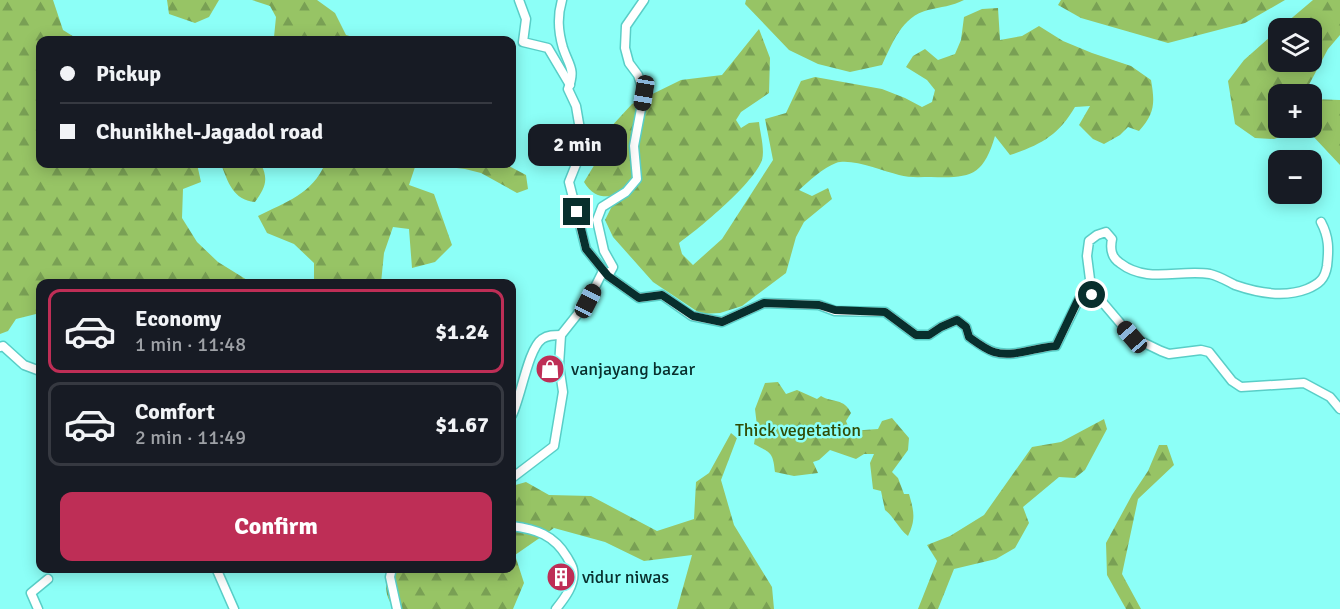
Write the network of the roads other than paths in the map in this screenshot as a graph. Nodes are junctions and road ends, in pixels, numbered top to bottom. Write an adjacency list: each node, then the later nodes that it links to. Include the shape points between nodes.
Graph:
1 (519, 0): 4 (street, via 526,19 523,42 548,48)
2 (562, 0): 4 (street, via 557,15 564,49 573,68)
3 (644, 0): 6 (street, via 626,26 625,48 644,93 634,146 637,179 626,192 602,207 597,220 604,251 613,267)
4 (570, 85): 6 (street, via 583,147 569,182 586,249)
5 (1321, 222): 7 (street, via 1329,246 1326,275 1318,285 1303,291 1286,295 1256,291 1207,274 1140,274 1116,260 1110,246 1112,239 1106,232 1089,242)
6 (608, 275): 7 (street, via 639,298 662,295 693,316 722,322 764,303 885,312 916,335 929,335 957,320 966,327 969,337 995,352 1056,346 1079,298); 8 (street)
7 (1092, 295): 12 (street, via 1132,337 1161,351 1209,352 1241,387 1304,383 1330,397)
8 (561, 334): 11 (street, via 540,340); 13 (street, via 563,392 556,441)
9 (0, 347): 10 (street)
10 (36, 370)
11 (516, 407)
12 (1340, 409)
13 (516, 475)
14 (516, 527): 21 (street, via 550,537 573,570 565,597)
15 (218, 573): 19 (street)
16 (391, 573): 20 (street)
17 (48, 579): 18 (street, via 31,593)
18 (38, 609)
19 (234, 609)
20 (397, 609)
21 (556, 609)

